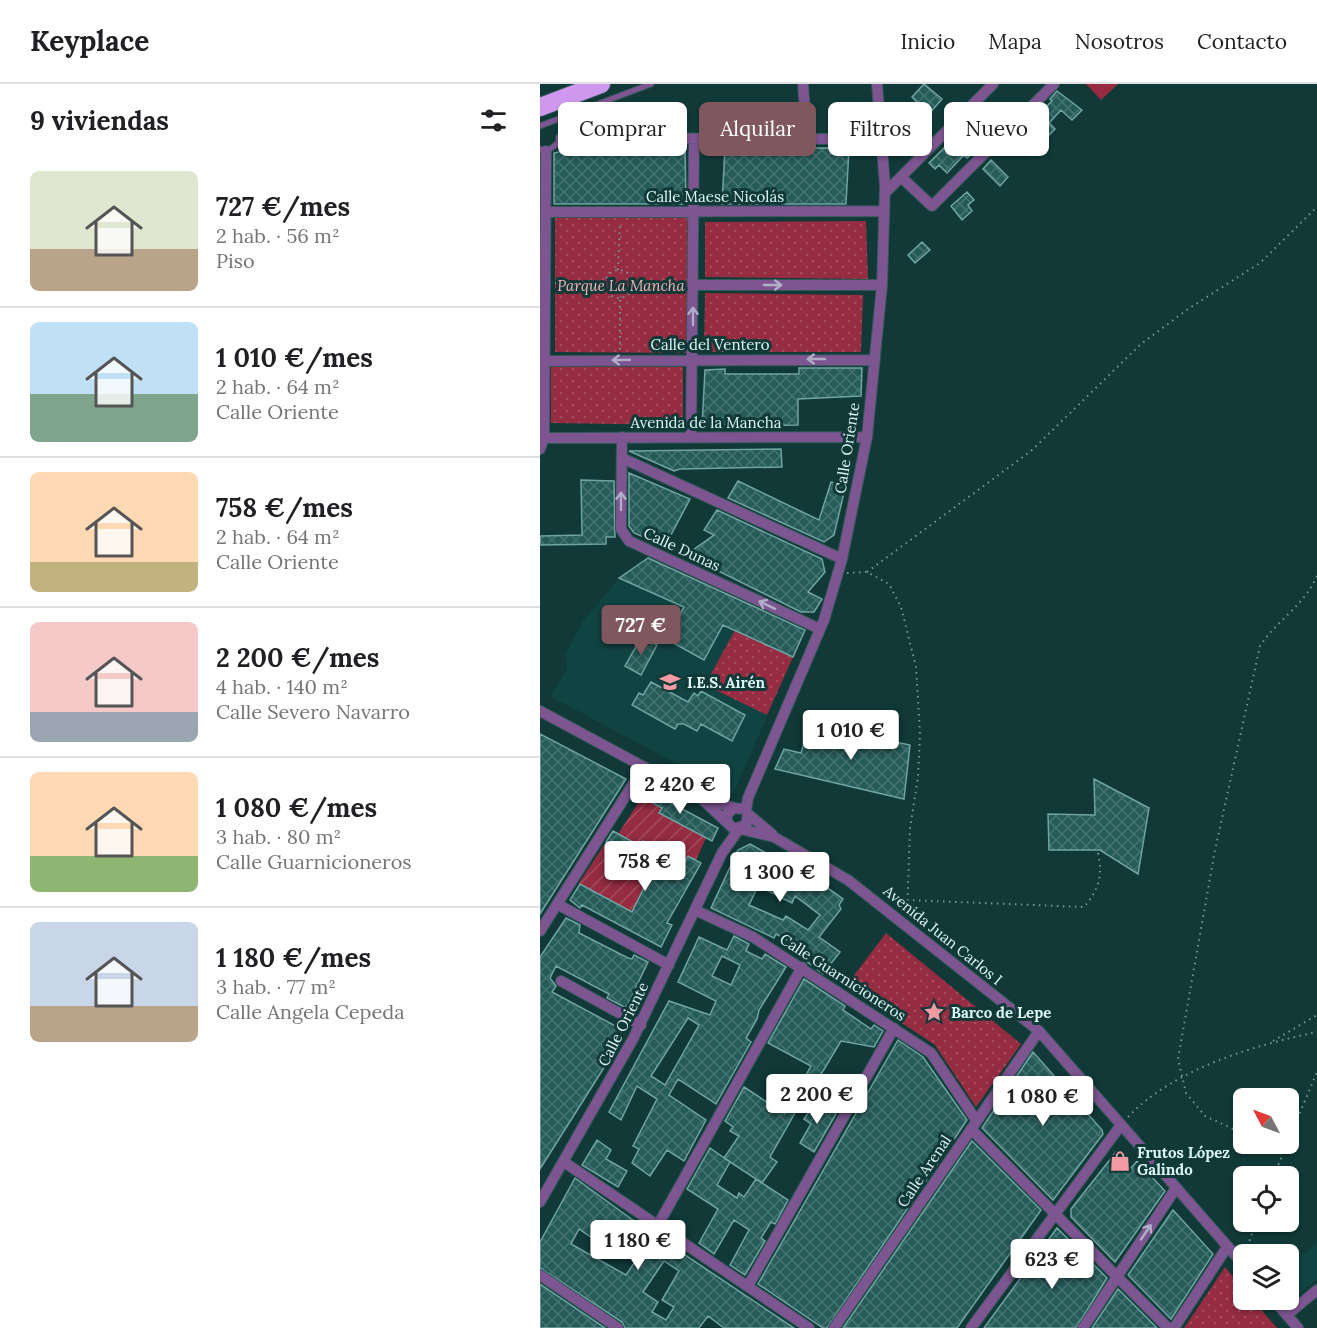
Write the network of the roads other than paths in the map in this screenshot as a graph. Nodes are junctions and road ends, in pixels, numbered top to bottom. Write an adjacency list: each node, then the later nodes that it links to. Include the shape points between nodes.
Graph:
1 (601, 84): 10 (highway)
2 (651, 84): 7 (lane)
3 (803, 84): 8 (street)
4 (877, 84): 9 (street, Calle Oriente)
5 (993, 84): 19 (street)
6 (1054, 84): 19 (street, via 932,206)
7 (603, 102)
8 (804, 102)
9 (879, 102)
10 (540, 107)
11 (558, 119): 12 (lane)
12 (540, 126)
13 (687, 139): 14 (street)
14 (694, 139): 15 (street); 21 (street)
15 (699, 139)
16 (558, 144): 17 (lane)
17 (543, 150): 23 (street)
18 (883, 156): 20 (street, Calle Oriente)
19 (901, 177): 20 (street)
20 (885, 193): 22 (street, Calle Oriente)
21 (694, 210): 22 (street, Calle Maese Nicolás); 23 (street, Calle Maese Nicolás); 25 (street)
22 (885, 211): 26 (street, Calle Oriente)
23 (546, 212): 24 (street)
24 (543, 283): 29 (street)
25 (693, 285): 26 (street, one-way to 26); 27 (street, one-way to 25)
26 (882, 285): 28 (street, Calle Oriente)
27 (693, 359): 28 (street, Calle del Ventero, one-way to 27); 29 (street, Calle del Ventero, one-way to 29); 31 (street)
28 (875, 360): 32 (street, Calle Oriente)
29 (544, 367): 33 (street)
30 (622, 437): 31 (street, Avenida de la Mancha); 33 (street, Avenida de la Mancha); 34 (street, Calle Dunas)
31 (691, 437): 32 (street, Avenida de la Mancha)
32 (867, 437): 35 (street, Calle Oriente)
33 (541, 445)
34 (622, 458): 35 (street); 36 (street, Calle Dunas, one-way to 34, via 629,541 621,529)
35 (842, 559): 36 (street, Calle Oriente)
36 (820, 629): 40 (street, Calle Oriente)
37 (540, 711): 38 (street)
38 (644, 767): 39 (street); 47 (street)
39 (696, 795): 41 (street); 43 (street)
40 (748, 798): 41 (street); 42 (street, Calle Oriente)
41 (734, 808): 42 (street); 43 (street, via 727,814)
42 (747, 813): 44 (street, via 748,822); 45 (street)
43 (727, 823): 44 (street); 46 (street, Calle Oriente)
44 (740, 829): 45 (street); 46 (street, Calle Oriente)
45 (774, 837): 55 (street, Avenida Juan Carlos I, via 849,880)
46 (722, 853): 48 (street, Calle Oriente)
47 (557, 904): 49 (street); 50 (street)
48 (695, 910): 50 (street, Calle Oriente); 51 (street, Calle Guarnicioneros, via 753,937)
49 (540, 931)
50 (669, 965): 53 (street, Calle Oriente)
51 (802, 967): 54 (street, Calle Guarnicioneros); 62 (street)
52 (561, 981): 53 (street)
53 (641, 1025): 58 (street, Calle Oriente)
54 (894, 1028): 56 (street, Calle Guarnicioneros, via 931,1053); 67 (street)
55 (1039, 1031): 56 (street, Calle Arenal); 57 (street, Avenida Juan Carlos I)
56 (974, 1125): 61 (street, Calle Guarnicioneros); 73 (street, Calle Arenal)
57 (1121, 1125): 59 (street, Avenida Juan Carlos I); 61 (street)
58 (564, 1162): 60 (street, Calle Oriente); 62 (street)
59 (1176, 1188): 63 (street, Avenida Juan Carlos I); 66 (street, one-way to 59)
60 (540, 1202)
61 (1056, 1212): 66 (street, Calle Guarnicioneros); 74 (street)
62 (658, 1225): 67 (street)
63 (1227, 1247): 64 (street, Avenida Juan Carlos I); 77 (street)
64 (1233, 1253)
65 (540, 1275): 71 (street)
66 (1116, 1276): 75 (street); 76 (street, Calle Guarnicioneros)
67 (748, 1287): 72 (street)
68 (1317, 1290): 70 (street)
69 (1283, 1310): 70 (street)
70 (1287, 1315): 78 (street)
71 (618, 1328)
72 (809, 1328)
73 (834, 1328)
74 (971, 1328)
75 (1083, 1328)
76 (1168, 1328)
77 (1174, 1328)
78 (1298, 1328)

